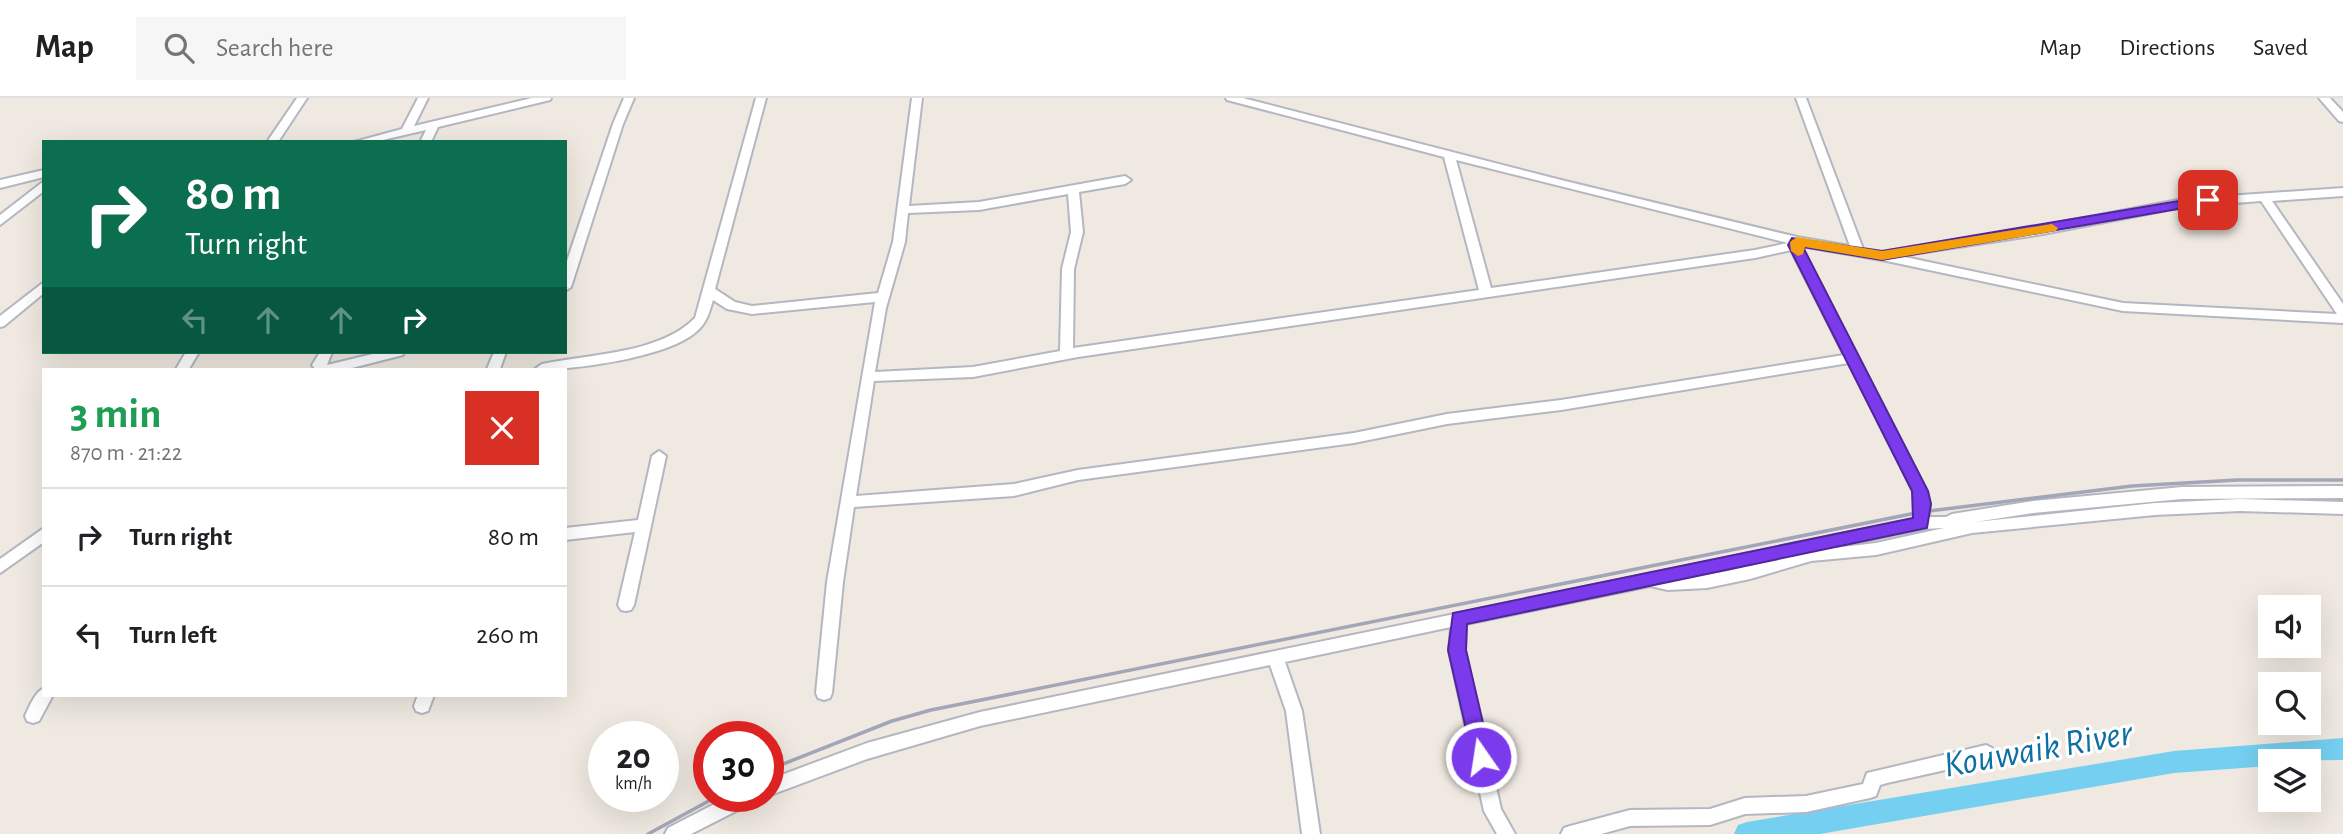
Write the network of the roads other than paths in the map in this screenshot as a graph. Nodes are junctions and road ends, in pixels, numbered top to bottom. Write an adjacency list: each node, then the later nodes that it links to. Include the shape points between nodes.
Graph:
1 (302, 98): 13 (street)
2 (423, 98): 12 (street)
3 (546, 98): 11 (street)
4 (629, 98): 31 (street)
5 (761, 98): 33 (street)
6 (917, 98): 24 (street)
7 (1231, 98): 16 (street)
8 (1801, 98): 28 (street)
9 (2324, 98): 10 (street)
10 (2343, 119)
11 (434, 124): 12 (street); 15 (street)
12 (406, 131): 14 (street)
13 (273, 140)
14 (368, 140)
15 (426, 140)
16 (1449, 155): 26 (street); 34 (street)
17 (42, 174): 19 (street)
18 (1125, 180): 21 (street)
19 (0, 184)
20 (42, 188): 25 (street)
21 (1073, 189): 24 (street, via 979,206); 40 (street, via 1077,232 1068,269)
22 (2343, 192): 23 (street)
23 (2264, 197): 27 (street, via 2183,203); 36 (street)
24 (903, 209): 35 (street)
25 (0, 221)
26 (1796, 243): 28 (street); 34 (street, via 1755,254); 41 (street)
27 (1915, 249): 29 (street); 30 (street, via 1912,257)
28 (1858, 251): 29 (street)
29 (1882, 256): 30 (street)
30 (1926, 266): 37 (street, via 2123,307)
31 (567, 281)
32 (42, 288): 38 (street)
33 (709, 291): 35 (street, via 731,306 752,310); 43 (street, via 695,330 634,352)
34 (1486, 292): 40 (street)
35 (883, 297): 44 (street)
36 (2343, 314)
37 (2343, 319)
38 (0, 323)
39 (390, 354): 42 (street)
40 (1066, 354): 44 (street, via 973,372)
41 (1852, 358): 47 (street, via 1447,419 1354,438 1078,475 1014,490); 50 (street, via 1920,491)
42 (335, 368)
43 (546, 368)
44 (868, 377): 47 (street)
45 (659, 456): 51 (street)
46 (2343, 492): 49 (street, via 2182,493 2033,507)
47 (848, 502): 62 (street)
48 (2343, 508): 52 (street, via 2240,505 2155,509)
49 (1940, 522): 50 (street); 52 (street)
50 (1921, 523): 55 (street)
51 (645, 525): 53 (street); 59 (street)
52 (1975, 528): 56 (street)
53 (567, 534)
54 (42, 536): 57 (street)
55 (1784, 551): 56 (street); 58 (street)
56 (1806, 557): 58 (street, via 1678,585)
57 (0, 567)
58 (1648, 579): 60 (street)
59 (626, 606)
60 (1459, 618): 61 (street); 70 (street, via 1457,650 1493,811)
61 (1275, 656): 66 (street, via 980,719 867,751); 69 (street, via 1294,711)
62 (824, 693)
63 (44, 697): 64 (street)
64 (33, 716)
65 (1986, 753): 71 (street, via 1958,763 1903,769 1873,779 1870,790 1806,804 1745,806 1710,817 1630,818)
66 (784, 782)
67 (716, 812): 68 (street)
68 (674, 834)
69 (1311, 834)
70 (1506, 834)
71 (1570, 834)

